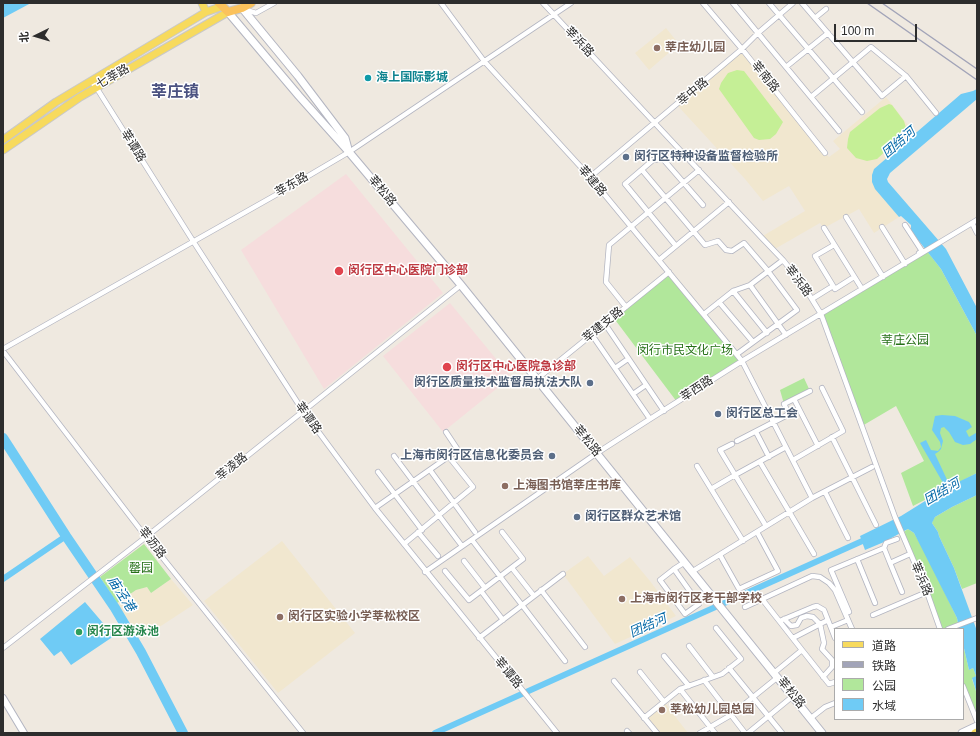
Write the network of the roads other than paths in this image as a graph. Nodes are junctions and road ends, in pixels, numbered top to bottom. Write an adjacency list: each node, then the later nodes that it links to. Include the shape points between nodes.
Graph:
1 (202, 3): 15 (main road)
2 (251, 3): 13 (highway)
3 (274, 3): 13 (street, via 256,13)
4 (441, 3): 24 (street, 莘建路)
5 (543, 3): 17 (street, 莘浜路)
6 (571, 3): 17 (street, 莘东路)
7 (703, 3): 22 (street, 莘南路)
8 (734, 3): 20 (street)
9 (769, 3): 18 (street)
10 (793, 3): 18 (street, 莘中路)
11 (802, 3): 19 (street)
12 (223, 4): 15 (main road, 七莘路); 16 (highway)
13 (239, 6): 16 (highway); 37 (main road, 莘松路, via 298,76 345,138)
14 (826, 9): 19 (street)
15 (206, 12): 29 (main road, 七莘路)
16 (228, 12): 29 (main road, 七莘路); 37 (main road, 莘松路)
17 (554, 14): 24 (street, 莘东路); 33 (street, 莘浜路)
18 (779, 15): 20 (street, 莘中路); 23 (street)
19 (815, 18): 21 (street)
20 (758, 33): 22 (street, 莘中路); 26 (street)
21 (828, 33): 23 (street); 25 (street)
22 (742, 49): 33 (street, 莘中路); 38 (street, 莘南路)
23 (808, 49): 26 (street); 28 (street)
24 (484, 61): 37 (street, 莘东路); 41 (street, 莘建路)
25 (853, 62): 27 (street, via 871,47); 27 (street, via 882,96); 28 (street)
26 (786, 67): 30 (street)
27 (906, 76): 32 (street)
28 (833, 79): 30 (street); 31 (street)
29 (93, 84): 35 (main road, 七莘路, via 56,102); 36 (main road, 七莘路, via 80,97); 55 (street, 莘谭路)
30 (811, 97): 34 (street)
31 (862, 112)
32 (936, 113)
33 (655, 123): 40 (street, 莘浜路); 41 (street, 莘中路)
34 (839, 130)
35 (3, 140)
36 (3, 150)
37 (349, 152): 55 (street, 莘东路); 66 (main road, 莘松路)
38 (825, 152)
39 (642, 170): 42 (street, via 653,160 664,159); 43 (street); 46 (street, via 625,184)
40 (699, 170): 42 (street); 44 (street, 莘浜路)
41 (590, 177): 50 (street, 莘建路)
42 (684, 183): 43 (street); 45 (street)
43 (666, 198): 46 (street); 53 (street)
44 (729, 202): 53 (street); 60 (street, 莘浜路)
45 (703, 205)
46 (648, 213): 50 (street); 57 (street)
47 (846, 217): 65 (street)
48 (976, 221): 54 (street); 58 (street, 莘西路)
49 (905, 225): 58 (street, via 922,251)
50 (632, 227): 59 (street, 莘建路); 73 (street, via 609,245 606,282)
51 (824, 228): 56 (street)
52 (882, 228): 61 (street)
53 (694, 231): 57 (street); 62 (street, via 705,245 718,241 726,250 732,251 744,243)
54 (977, 233)
55 (193, 241): 82 (street, 莘东路); 94 (street, 莘谭路)
56 (834, 245): 64 (street); 68 (street, via 816,256)
57 (676, 246): 59 (street)
58 (913, 259): 61 (street, 莘西路)
59 (659, 260): 63 (street, 莘建路)
60 (783, 260): 62 (street); 71 (street, 莘浜路)
61 (905, 264): 65 (street, 莘西路)
62 (768, 271): 67 (street); 77 (street, via 798,310)
63 (669, 272): 73 (street, 莘建支路); 74 (street, 莘建路)
64 (854, 277): 68 (street, via 835,289); 69 (street)
65 (883, 277): 69 (street, 莘西路)
66 (461, 285): 87 (main road, 莘松路); 94 (street, 莘凌路)
67 (750, 285): 70 (street); 77 (street)
68 (833, 286): 71 (street)
69 (862, 289): 75 (street, 莘西路)
70 (733, 292): 72 (street); 78 (street)
71 (812, 299): 75 (street, 莘浜路)
72 (719, 302): 74 (street); 81 (street)
73 (626, 307): 76 (street, 莘建支路)
74 (704, 314): 83 (street, 莘建路)
75 (821, 314): 80 (street, 莘西路); 142 (street, 莘浜路)
76 (604, 324): 79 (street, 莘建支路); 84 (street)
77 (778, 324): 78 (street); 80 (street)
78 (767, 333): 81 (street)
79 (592, 334): 86 (street); 87 (street, 莘建支路)
80 (786, 334): 85 (street, 莘西路)
81 (753, 342): 83 (street)
82 (3, 350): 133 (street, 莘沥路)
83 (737, 354): 85 (street, 莘建路)
84 (628, 359): 86 (street); 88 (street)
85 (742, 361): 95 (street, 莘西路); 98 (street, 莘建路)
86 (615, 368): 91 (street)
87 (537, 379): 106 (main road, 莘松路)
88 (646, 385): 91 (street); 95 (street)
89 (822, 388): 101 (street, via 843,431)
90 (810, 391): 92 (street)
91 (633, 394): 97 (street)
92 (794, 399): 93 (street); 96 (street, via 784,404)
93 (799, 409): 96 (street); 104 (street)
94 (303, 411): 124 (street, 莘谭路); 133 (street, 莘凌路)
95 (664, 411): 97 (street, 莘西路)
96 (789, 414): 98 (street)
97 (650, 419): 106 (street, 莘西路)
98 (774, 422): 100 (street); 105 (street, 莘建路)
99 (446, 432): 109 (street, via 458,450)
100 (756, 432): 102 (street); 108 (street)
101 (832, 438): 104 (street); 117 (street)
102 (737, 441)
103 (732, 444): 116 (street, via 720,450)
104 (818, 446): 110 (street)
105 (786, 447): 108 (street); 110 (street, 莘建路)
106 (597, 453): 136 (street, 莘西路); 147 (main road, 莘松路)
107 (394, 456): 118 (street)
108 (769, 456): 111 (street)
109 (449, 457): 114 (street); 123 (street, via 473,487)
110 (793, 460): 122 (street, 莘建路)
111 (760, 462): 116 (street); 125 (street)
112 (697, 466): 119 (street)
113 (872, 467): 117 (street)
114 (430, 470): 118 (street); 123 (street)
115 (378, 472): 121 (street)
116 (735, 475): 119 (street); 128 (street)
117 (853, 477): 120 (street); 127 (street)
118 (413, 481): 121 (street); 126 (street)
119 (711, 489): 137 (street)
120 (825, 492): 122 (street); 134 (street)
121 (395, 494): 124 (street); 129 (street)
122 (812, 498): 125 (street)
123 (454, 503): 126 (street); 130 (street)
124 (375, 508): 138 (street, 莘谭路)
125 (789, 512): 128 (street); 141 (street)
126 (439, 515): 129 (street); 139 (street)
127 (876, 525)
128 (766, 526): 132 (street)
129 (420, 531): 138 (street); 144 (street)
130 (475, 532)
131 (502, 532): 149 (street, via 523,559)
132 (757, 532): 137 (street); 143 (street, via 778,571 739,589)
133 (146, 537): 183 (street, 莘凌路); 212 (street, 莘沥路)
134 (848, 538)
135 (897, 539): 140 (street, via 886,544)
136 (472, 540): 139 (street, 莘西路); 155 (street)
137 (742, 541): 143 (street)
138 (404, 544): 153 (street, 莘谭路)
139 (462, 546): 153 (street, 莘西路)
140 (884, 548): 145 (street); 148 (street)
141 (814, 554)
142 (910, 554): 148 (street); 160 (street, 莘浜路)
143 (720, 555): 152 (street)
144 (438, 556)
145 (857, 559): 163 (street); 166 (street, via 831,570)
146 (464, 561): 156 (street)
147 (685, 562): 150 (street); 152 (main road, 莘松路)
148 (890, 563): 159 (street)
149 (512, 568): 155 (street); 161 (street)
150 (674, 569): 150 (street, via 660,580 685,614 699,604)
151 (445, 571): 158 (street, via 469,600)
152 (693, 571): 190 (main road, 莘松路)
153 (425, 572): 180 (street, 莘谭路)
154 (563, 574): 157 (street)
155 (500, 577): 156 (street); 164 (street)
156 (485, 588): 158 (street)
157 (542, 590): 161 (street); 184 (street)
158 (481, 591): 169 (street)
159 (902, 592)
160 (927, 592): 167 (street); 177 (street, 莘浜路)
161 (534, 596): 164 (street)
162 (762, 599): 165 (street); 170 (street); 172 (street, via 812,576 820,577 835,590)
163 (875, 603)
164 (522, 605): 169 (street); 187 (street)
165 (745, 607)
166 (849, 612)
167 (873, 615)
168 (976, 619): 178 (street)
169 (503, 620): 180 (street)
170 (782, 620): 171 (street, via 817,606 824,610); 173 (street, via 791,626 797,625 807,616 813,617); 181 (street)
171 (828, 620): 173 (street); 174 (street)
172 (848, 620): 174 (street); 176 (street)
173 (820, 624): 181 (street); 191 (street, via 824,643 822,649 832,660 832,667)
174 (831, 627): 179 (street)
175 (716, 628): 188 (street, via 740,659)
176 (852, 628)
177 (940, 628)
178 (951, 628)
179 (834, 635)
180 (479, 638): 213 (street, 莘谭路)
181 (793, 638): 185 (street)
182 (689, 646): 192 (street)
183 (3, 648)
184 (585, 648)
185 (802, 650): 190 (street); 191 (street)
186 (664, 656): 196 (street)
187 (565, 661)
188 (729, 668): 192 (street); 200 (street)
189 (640, 672): 202 (street)
190 (776, 675): 199 (main road, 莘松路); 200 (street)
191 (823, 676): 195 (street, via 829,684)
192 (713, 677): 193 (street)
193 (704, 680): 196 (street); 204 (street)
194 (614, 682): 206 (street)
195 (834, 682)
196 (689, 686): 198 (street)
197 (964, 688): 208 (street)
198 (680, 689): 202 (street); 210 (street)
199 (793, 696): 205 (street); 207 (main road, 莘松路)
200 (753, 697): 204 (street); 205 (street)
201 (3, 698): 211 (street)
202 (664, 702): 206 (street)
203 (834, 703): 207 (street)
204 (731, 715): 210 (street); 217 (street)
205 (768, 716): 218 (street); 219 (street)
206 (644, 718): 214 (street)
207 (810, 718): 220 (main road, 莘松路)
208 (977, 721)
209 (977, 726): 221 (main road)
210 (710, 727): 215 (street); 216 (street)
211 (24, 733)
212 (303, 733)
213 (557, 733)
214 (657, 733)
215 (700, 733)
216 (715, 733)
217 (745, 733)
218 (748, 733)
219 (782, 733)
220 (822, 733)
221 (962, 733)

